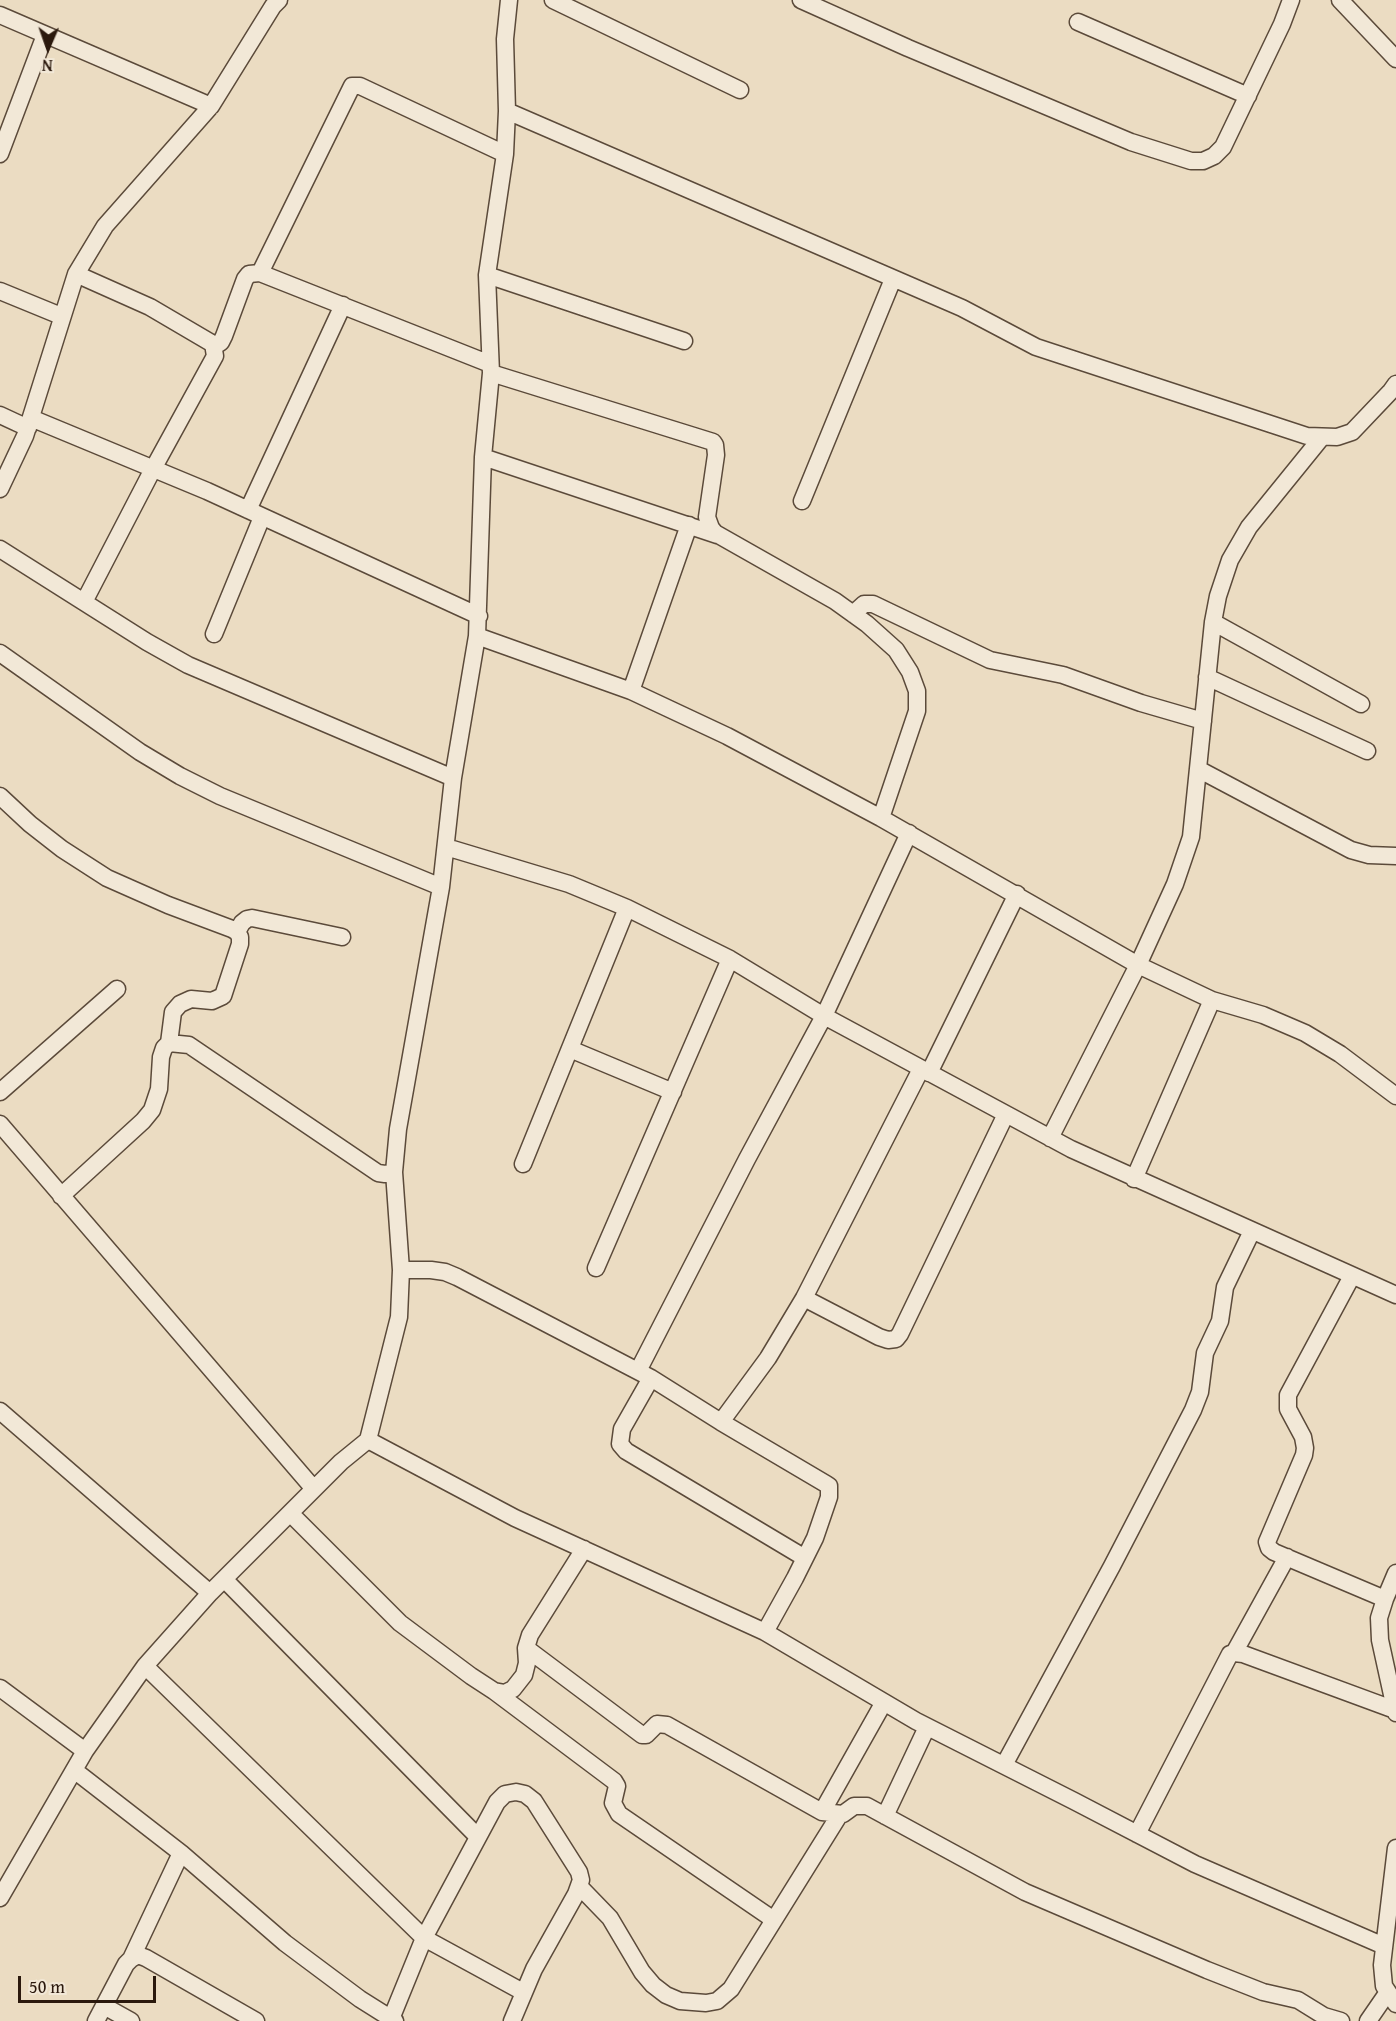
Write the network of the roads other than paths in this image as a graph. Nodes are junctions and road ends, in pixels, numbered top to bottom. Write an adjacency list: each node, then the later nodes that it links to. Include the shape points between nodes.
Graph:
1 (279, 0): 13 (street)
2 (509, 0): 14 (street, via 505,39)
3 (553, 0): 11 (street)
4 (801, 0): 12 (street, via 1131,142 1191,161 1203,161 1223,147)
5 (1291, 0): 12 (street)
6 (1340, 0): 10 (street)
7 (0, 15): 9 (street)
8 (1078, 22): 12 (street)
9 (45, 35): 13 (street); 15 (street)
10 (1396, 59)
11 (740, 90)
12 (1248, 96)
13 (211, 106): 18 (street, via 105,226)
14 (507, 111): 16 (street); 20 (street)
15 (0, 154)
16 (505, 154): 17 (street, via 360,86 352,86); 19 (street)
17 (260, 273): 22 (street); 25 (street, via 249,274 245,279 221,342)
18 (76, 274): 23 (street); 25 (street, via 150,307)
19 (487, 275): 24 (street); 26 (street)
20 (893, 279): 30 (street, via 962,308 1036,347 1307,436); 34 (street)
21 (0, 291): 23 (street)
22 (343, 305): 26 (street); 35 (street)
23 (61, 316): 29 (street)
24 (684, 341)
25 (213, 344): 32 (street, via 215,356)
26 (491, 368): 31 (street); 37 (street, via 713,442 716,455 707,517)
27 (1396, 384): 30 (street, via 1352,432)
28 (0, 415): 29 (street)
29 (29, 423): 32 (street); 33 (street)
30 (1322, 437): 42 (street, via 1248,527 1230,560)
31 (483, 458): 36 (street); 41 (street)
32 (153, 469): 35 (street); 39 (street)
33 (0, 489)
34 (802, 501)
35 (255, 514): 41 (street); 43 (street)
36 (689, 525): 37 (street); 47 (street)
37 (717, 534): 40 (street)
38 (0, 549): 39 (street)
39 (84, 602): 52 (street, via 188,665)
40 (853, 614): 49 (street, via 864,604 873,604 990,660 1063,675); 54 (street, via 896,650 917,691 917,711)
41 (479, 616): 44 (street)
42 (1213, 622): 46 (street); 48 (street)
43 (214, 634)
44 (477, 636): 47 (street); 52 (street)
45 (0, 652): 58 (street, via 180,776)
46 (1207, 677): 49 (street); 50 (street)
47 (631, 691): 54 (street, via 727,736)
48 (1361, 704)
49 (1203, 721): 51 (street)
50 (1367, 751)
51 (1198, 769): 57 (street, via 1351,850); 64 (street, via 1191,837 1175,884)
52 (453, 778): 56 (street)
53 (0, 796): 61 (street, via 62,849 107,878)
54 (881, 818): 55 (street)
55 (909, 833): 59 (street); 67 (street)
56 (446, 847): 58 (street); 60 (street, via 569,884)
57 (1396, 856)
58 (441, 887): 78 (street)
59 (1017, 894): 64 (street); 70 (street)
60 (627, 908): 63 (street); 69 (street)
61 (237, 932): 62 (street, via 242,923 252,918); 68 (street, via 240,944 223,996 180,1004 173,1012)
62 (342, 936)
63 (730, 959): 67 (street); 72 (street)
64 (1138, 965): 66 (street); 76 (street)
65 (117, 989): 71 (street)
66 (1212, 1000): 73 (street, via 1305,1033); 79 (street)
67 (824, 1016): 70 (street); 87 (street, via 747,1159)
68 (170, 1043): 78 (street, via 198,1050 378,1173); 80 (street, via 161,1057 159,1089 152,1110)
69 (570, 1048): 72 (street); 77 (street)
70 (925, 1071): 74 (street); 86 (street)
71 (0, 1092)
72 (673, 1092): 82 (street)
73 (1396, 1096)
74 (1006, 1114): 76 (street); 86 (street, via 896,1339 879,1337)
75 (0, 1124): 80 (street)
76 (1050, 1138): 79 (street)
77 (523, 1164)
78 (393, 1172): 83 (street)
79 (1134, 1179): 81 (street)
80 (61, 1196): 91 (street)
81 (1252, 1231): 84 (street); 110 (street, via 1225,1287 1220,1321 1205,1353 1200,1392 1193,1410)
82 (596, 1268)
83 (401, 1270): 87 (street, via 431,1270 457,1277); 90 (street, via 399,1317)
84 (1352, 1276): 85 (street); 94 (street, via 1288,1395 1288,1409 1305,1443 1304,1455 1267,1542 1269,1548)
85 (1396, 1295)
86 (804, 1298): 89 (street, via 768,1358)
87 (644, 1375): 89 (street); 95 (street, via 622,1429 621,1444 626,1450)
88 (0, 1411): 98 (street)
89 (721, 1422): 95 (street, via 829,1486 829,1497)
90 (368, 1440): 91 (street); 93 (street, via 515,1518)
91 (314, 1489): 92 (street)
92 (290, 1513): 97 (street); 105 (street, via 400,1623)
93 (584, 1549): 100 (street); 101 (street, via 530,1635)
94 (1287, 1557): 99 (street); 102 (street)
95 (805, 1558): 100 (street)
96 (1396, 1573): 99 (street)
97 (224, 1579): 98 (street); 116 (street)
98 (210, 1593): 103 (street)
99 (1385, 1599): 107 (street, via 1379,1618 1380,1640)
100 (765, 1632): 106 (street)
101 (526, 1648): 105 (street, via 528,1663 524,1675 513,1689 505,1693); 112 (street, via 642,1735 657,1724 667,1725)
102 (1234, 1653): 107 (street); 115 (street, via 1227,1659)
103 (145, 1666): 109 (street); 122 (street)
104 (0, 1688): 109 (street)
105 (494, 1691): 121 (street, via 614,1781 617,1786 613,1803 620,1814)
106 (884, 1702): 108 (street); 112 (street)
107 (1395, 1706)
108 (927, 1727): 110 (street); 114 (street)
109 (86, 1751): 111 (street)
110 (1004, 1765): 115 (street)
111 (74, 1770): 118 (street); 120 (street)
112 (822, 1812): 113 (street)
113 (840, 1814): 114 (street, via 859,1805); 121 (street)
114 (885, 1816): 132 (street, via 1025,1892 1207,1970 1263,1992 1298,2000)
115 (1137, 1834): 123 (street, via 1195,1864)
116 (478, 1837): 119 (street, via 496,1802 505,1794 525,1794 534,1801 579,1872); 122 (street)
117 (1396, 1848): 123 (street)
118 (181, 1853): 124 (street); 128 (street, via 285,1943)
119 (579, 1887): 121 (street, via 610,1918 653,1985 680,2001 706,2003 725,1996); 125 (street)
120 (0, 1898)
121 (774, 1920)
122 (424, 1938): 125 (street); 128 (street)
123 (1384, 1946): 126 (street, via 1384,1986)
124 (131, 1959): 127 (street); 130 (street, via 138,1955 146,1958)
125 (523, 1992): 131 (street)
126 (1392, 1998): 133 (street)
127 (100, 2013): 129 (street)
128 (393, 2020)
129 (131, 2021)
130 (256, 2021)
131 (512, 2021)
132 (1341, 2021)
133 (1368, 2021)

